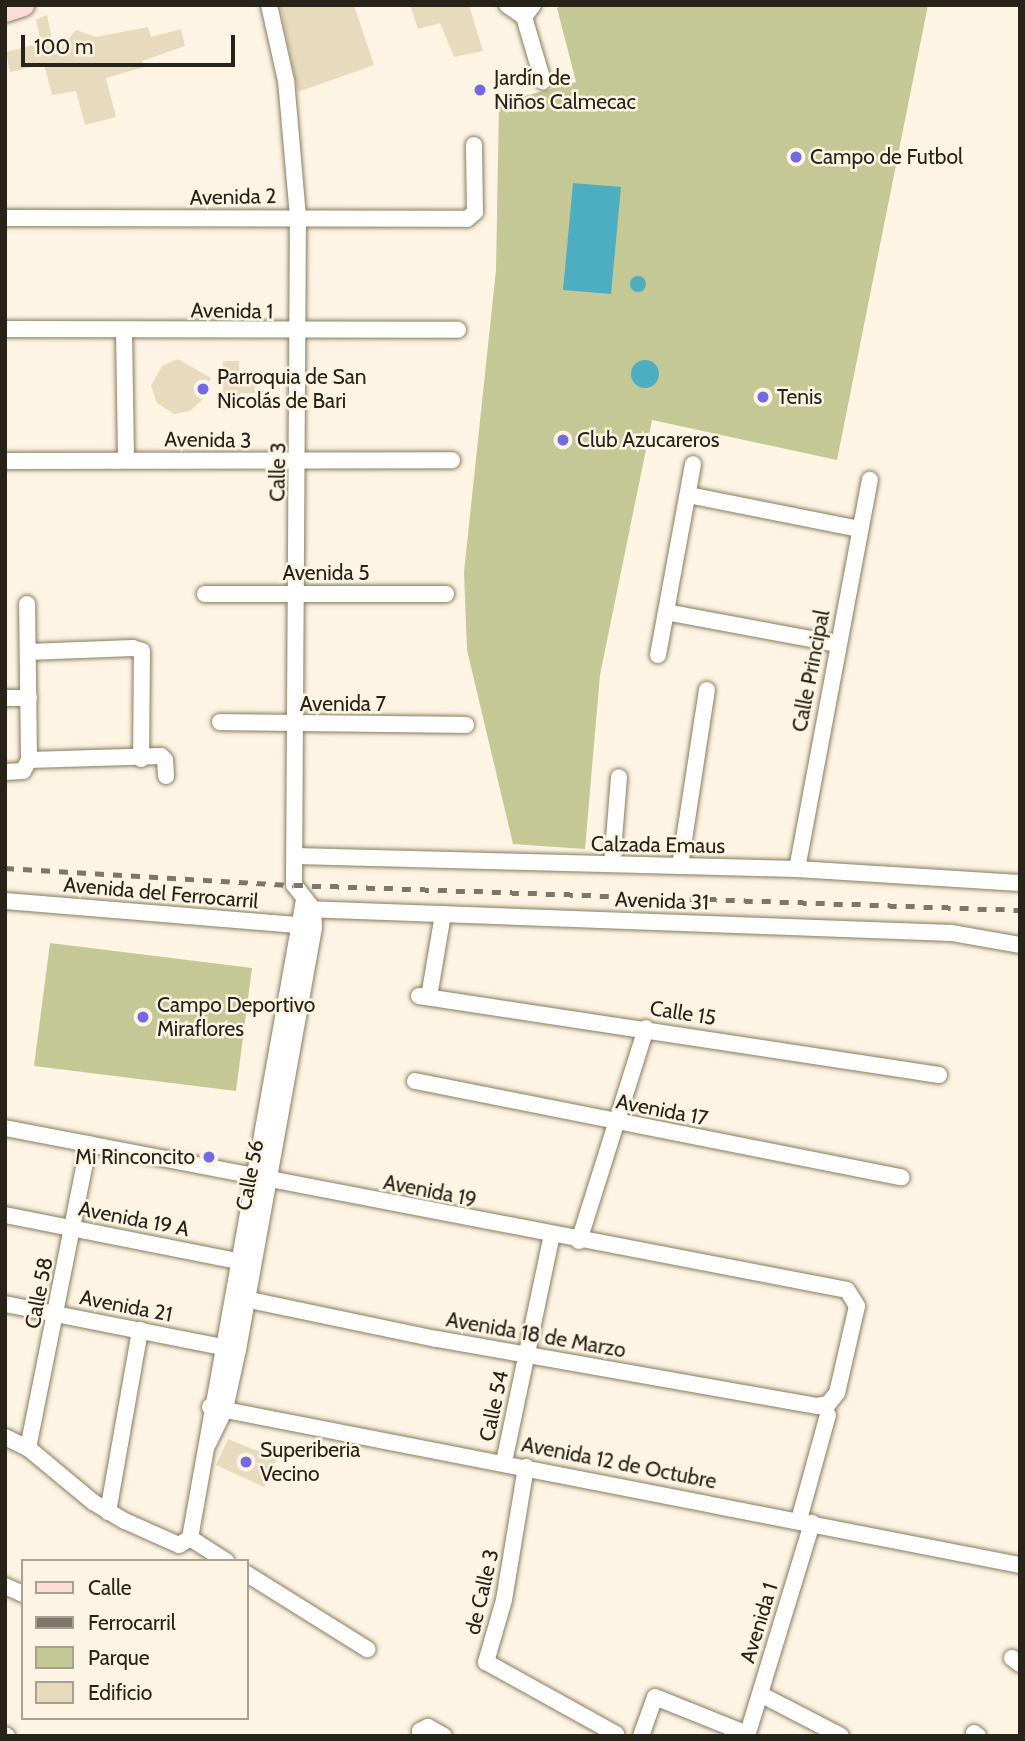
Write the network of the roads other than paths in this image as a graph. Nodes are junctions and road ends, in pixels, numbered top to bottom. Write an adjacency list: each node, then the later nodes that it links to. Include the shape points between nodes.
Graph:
1 (23, 5): 4 (main road)
2 (269, 5): 8 (street, Calle 3, via 286,81)
3 (507, 5): 5 (street)
4 (5, 11)
5 (528, 11): 6 (street)
6 (543, 81)
7 (474, 145): 8 (street, Avenida 2, via 475,212 461,219)
8 (298, 217): 9 (street, Avenida 2); 13 (street, Calle 3)
9 (5, 218)
10 (5, 329): 11 (street, Avenida 1)
11 (124, 330): 13 (street, Avenida 1); 14 (street)
12 (458, 330): 13 (street, Avenida 1)
13 (300, 333): 17 (street, Calle 3)
14 (126, 460): 16 (street, Avenida 3); 17 (street, Avenida 3)
15 (452, 460): 17 (street, Avenida 3)
16 (5, 461)
17 (299, 462): 23 (street, Calle 3)
18 (694, 464): 20 (street)
19 (870, 480): 21 (street, Calle Principal)
20 (688, 495): 21 (street); 26 (street)
21 (860, 529): 27 (street, Calle Principal)
22 (205, 594): 23 (street, Avenida 5)
23 (297, 594): 24 (street, Avenida 5); 34 (street, Calle 3)
24 (446, 594)
25 (27, 604): 28 (street)
26 (666, 612): 27 (street); 29 (street)
27 (837, 644): 44 (street, Calle Principal)
28 (28, 652): 32 (street); 36 (street, via 142,651)
29 (658, 655)
30 (707, 690): 43 (street)
31 (5, 698): 32 (street)
32 (29, 698): 37 (street)
33 (220, 722): 34 (street, Avenida 7)
34 (298, 725): 35 (street, Avenida 7); 41 (street, Calle 3)
35 (466, 725)
36 (141, 759): 37 (street); 39 (street, via 161,757)
37 (29, 760): 38 (street, via 23,771)
38 (5, 772)
39 (166, 776)
40 (619, 777): 42 (street)
41 (295, 856): 42 (street, Calzada Emaus); 47 (street, Calle 3, via 294,885)
42 (612, 864): 43 (street, Calzada Emaus)
43 (680, 866): 44 (street, Calzada Emaus)
44 (797, 869): 45 (street, Calzada Emaus)
45 (1020, 883)
46 (5, 901): 47 (street, Avenida del Ferrocarril)
47 (306, 913): 48 (street, Avenida 31); 57 (street, Calle 56)
48 (443, 914): 49 (street, Avenida 31, via 952,933); 50 (street, Calle 15, via 424,997)
49 (1020, 945)
50 (646, 1028): 51 (street, Calle 15); 53 (street)
51 (939, 1075)
52 (415, 1081): 53 (street, Avenida 17)
53 (617, 1124): 56 (street, Avenida 17); 61 (street)
54 (5, 1128): 55 (street, Avenida 19)
55 (89, 1144): 57 (street, Avenida 19); 59 (street, Calle 58)
56 (902, 1177)
57 (262, 1180): 60 (street, Avenida 19); 62 (street, Calle 56)
58 (5, 1215): 59 (street, Avenida 19 A)
59 (72, 1228): 62 (street, Avenida 19 A); 65 (street, Calle 58)
60 (552, 1235): 61 (street, Avenida 19); 68 (street, Calle 54)
61 (579, 1241): 70 (street, Avenida 19, via 848,1290 857,1306 837,1393)
62 (246, 1263): 63 (street, Calle 56); 67 (street, Calle 56)
63 (248, 1300): 67 (street, Calle 56); 68 (street, Avenida 18 de Marzo)
64 (5, 1304): 65 (street, Avenida 21)
65 (58, 1314): 66 (street, Avenida 21); 72 (street, Calle 58)
66 (140, 1330): 67 (street, Avenida 21); 75 (street)
67 (231, 1348): 69 (street, Calle 56)
68 (526, 1355): 70 (street, Avenida 18 de Marzo); 73 (street, Calle 54)
69 (218, 1408): 73 (street, Avenida 12 de Octubre); 77 (street, Calle 56)
70 (822, 1411): 76 (street, Avenida 1)
71 (5, 1437): 72 (street)
72 (28, 1448): 75 (street)
73 (504, 1462): 74 (street, Avenida 12 de Octubre)
74 (526, 1467): 76 (street, Avenida 12 de Octubre); 85 (street, de Calle 3, via 505,1600 486,1662)
75 (108, 1512): 77 (street, via 179,1545)
76 (805, 1521): 79 (street, Avenida 12 de Octubre); 84 (street, Avenida 1)
77 (190, 1538): 78 (street)
78 (223, 1559)
79 (1020, 1565)
80 (248, 1575): 83 (street)
81 (5, 1586): 82 (street)
82 (21, 1593)
83 (368, 1649)
84 (760, 1694): 86 (street, Avenida 1); 90 (street)
85 (616, 1734)
86 (747, 1735): 89 (street, via 655,1697)
87 (421, 1736): 88 (street, via 420,1731 428,1727)
88 (444, 1736)
89 (640, 1736)
90 (841, 1736)

